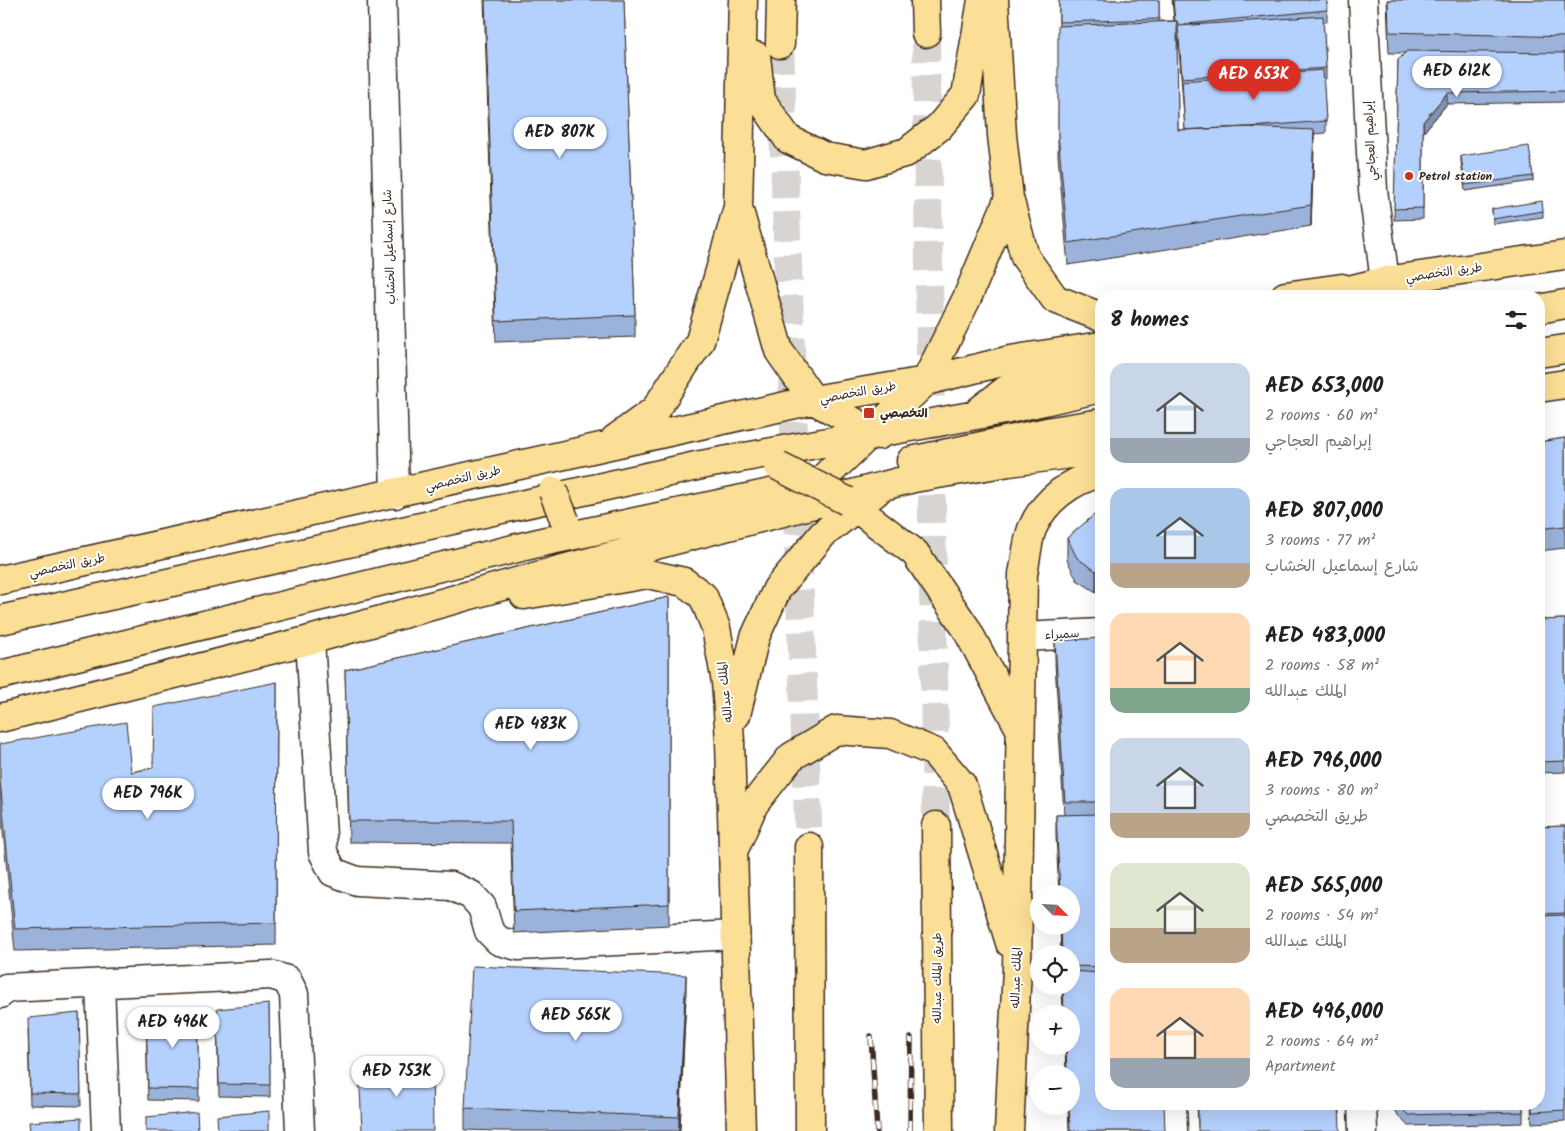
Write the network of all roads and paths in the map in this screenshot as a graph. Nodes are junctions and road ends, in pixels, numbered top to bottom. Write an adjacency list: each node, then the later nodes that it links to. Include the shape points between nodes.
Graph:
1 (382, 0): 41 (street, شارع إسماعيل الخشاب)
2 (743, 0): 12 (main road)
3 (750, 0): 6 (main road, via 760,100 788,139 825,157 866,164 907,152 939,127 966,95)
4 (780, 0): 10 (main road)
5 (925, 0): 9 (main road)
6 (982, 0)
7 (994, 0): 11 (main road)
8 (1363, 0): 14 (street, إبراهيم العجاجي, via 1373,190)
9 (926, 32)
10 (780, 44)
11 (1009, 198): 19 (main road, via 1025,257 1055,299); 24 (main road, طريق التخصصي, via 967,298)
12 (738, 207): 28 (main road, via 779,351); 32 (main road, via 700,341 655,410)
13 (1565, 255): 14 (main road, طريق التخصصي)
14 (1385, 281): 15 (main road); 16 (main road, طريق التخصصي)
15 (1325, 290)
16 (1348, 290)
17 (1565, 304): 18 (main road)
18 (1545, 308)
19 (1095, 315)
20 (1095, 347): 24 (main road, طريق التخصصي, via 1010,360)
21 (1565, 349): 22 (main road)
22 (1545, 352)
23 (1095, 360): 29 (main road, via 1006,390)
24 (926, 381): 28 (main road, طريق التخصصي); 31 (main road, طريق التخصصي)
25 (1565, 384): 26 (main road)
26 (1545, 387)
27 (1095, 389): 29 (main road)
28 (813, 400): 31 (main road); 32 (main road, طريق التخصصي)
29 (974, 415): 31 (main road); 34 (main road)
30 (1095, 424): 34 (main road)
31 (873, 433): 34 (main road); 35 (main road); 39 (main road, طريق التخصصي)
32 (608, 444): 35 (main road, via 683,442); 37 (main road, طريق التخصصي)
33 (1095, 451): 36 (main road, طريق التخصصي)
34 (930, 454): 36 (main road); 39 (main road); 40 (main road)
35 (750, 456): 42 (main road, bridge, via 778,466); 47 (main road)
36 (1009, 462): 40 (main road, طريق التخصصي)
37 (520, 465): 41 (main road, طريق التخصصي); 44 (main road, bridge, via 553,491)
38 (1095, 475): 50 (main road, الملك عبدالله, via 1082,478 1050,501 1032,529 1023,574)
39 (818, 482): 43 (main road, طريق التخصصي); 44 (main road)
40 (884, 485): 42 (main road); 43 (main road, طريق التخصصي)
41 (395, 494): 46 (main road, طريق التخصصي)
42 (851, 504): 54 (main road, via 915,553 966,628); 55 (main road, via 777,589 755,637)
43 (764, 516): 45 (main road, طريق التخصصي)
44 (565, 529): 45 (main road); 52 (main road)
45 (559, 570): 48 (main road, طريق التخصصي)
46 (0, 580)
47 (0, 620)
48 (373, 621): 51 (main road, طريق التخصصي); 55 (main road, الملك عبدالله, via 648,574 673,578 702,596 716,628 726,682)
49 (1095, 633): 50 (street, سميراء)
50 (1023, 637): 54 (main road, الملك عبدالله)
51 (310, 640): 53 (main road, طريق التخصصي); 59 (street, via 323,852 333,872 357,880 451,886 471,894 482,908 488,931 499,941 518,946)
52 (0, 675)
53 (0, 718)
54 (1022, 732): 60 (main road, الملك عبدالله)
55 (730, 741): 58 (main road, الملك عبدالله)
56 (936, 826): 69 (main road, طريق الملك عبدالله)
57 (809, 846): 68 (main road)
58 (733, 854): 59 (main road, الملك عبدالله); 60 (main road, via 754,804 792,757 836,730 890,734 934,752 962,785)
59 (735, 935): 67 (main road, الملك عبدالله)
60 (1017, 968): 70 (main road, الملك عبدالله)
61 (100, 984): 62 (street, via 6,988); 65 (street); 66 (street, via 271,975 287,980 294,994)
62 (0, 994)
63 (1172, 1110): 71 (street)
64 (1362, 1110): 72 (street)
65 (106, 1131)
66 (300, 1131)
67 (740, 1131)
68 (810, 1131)
69 (939, 1131)
70 (1010, 1131)
71 (1173, 1131)
72 (1363, 1131)

